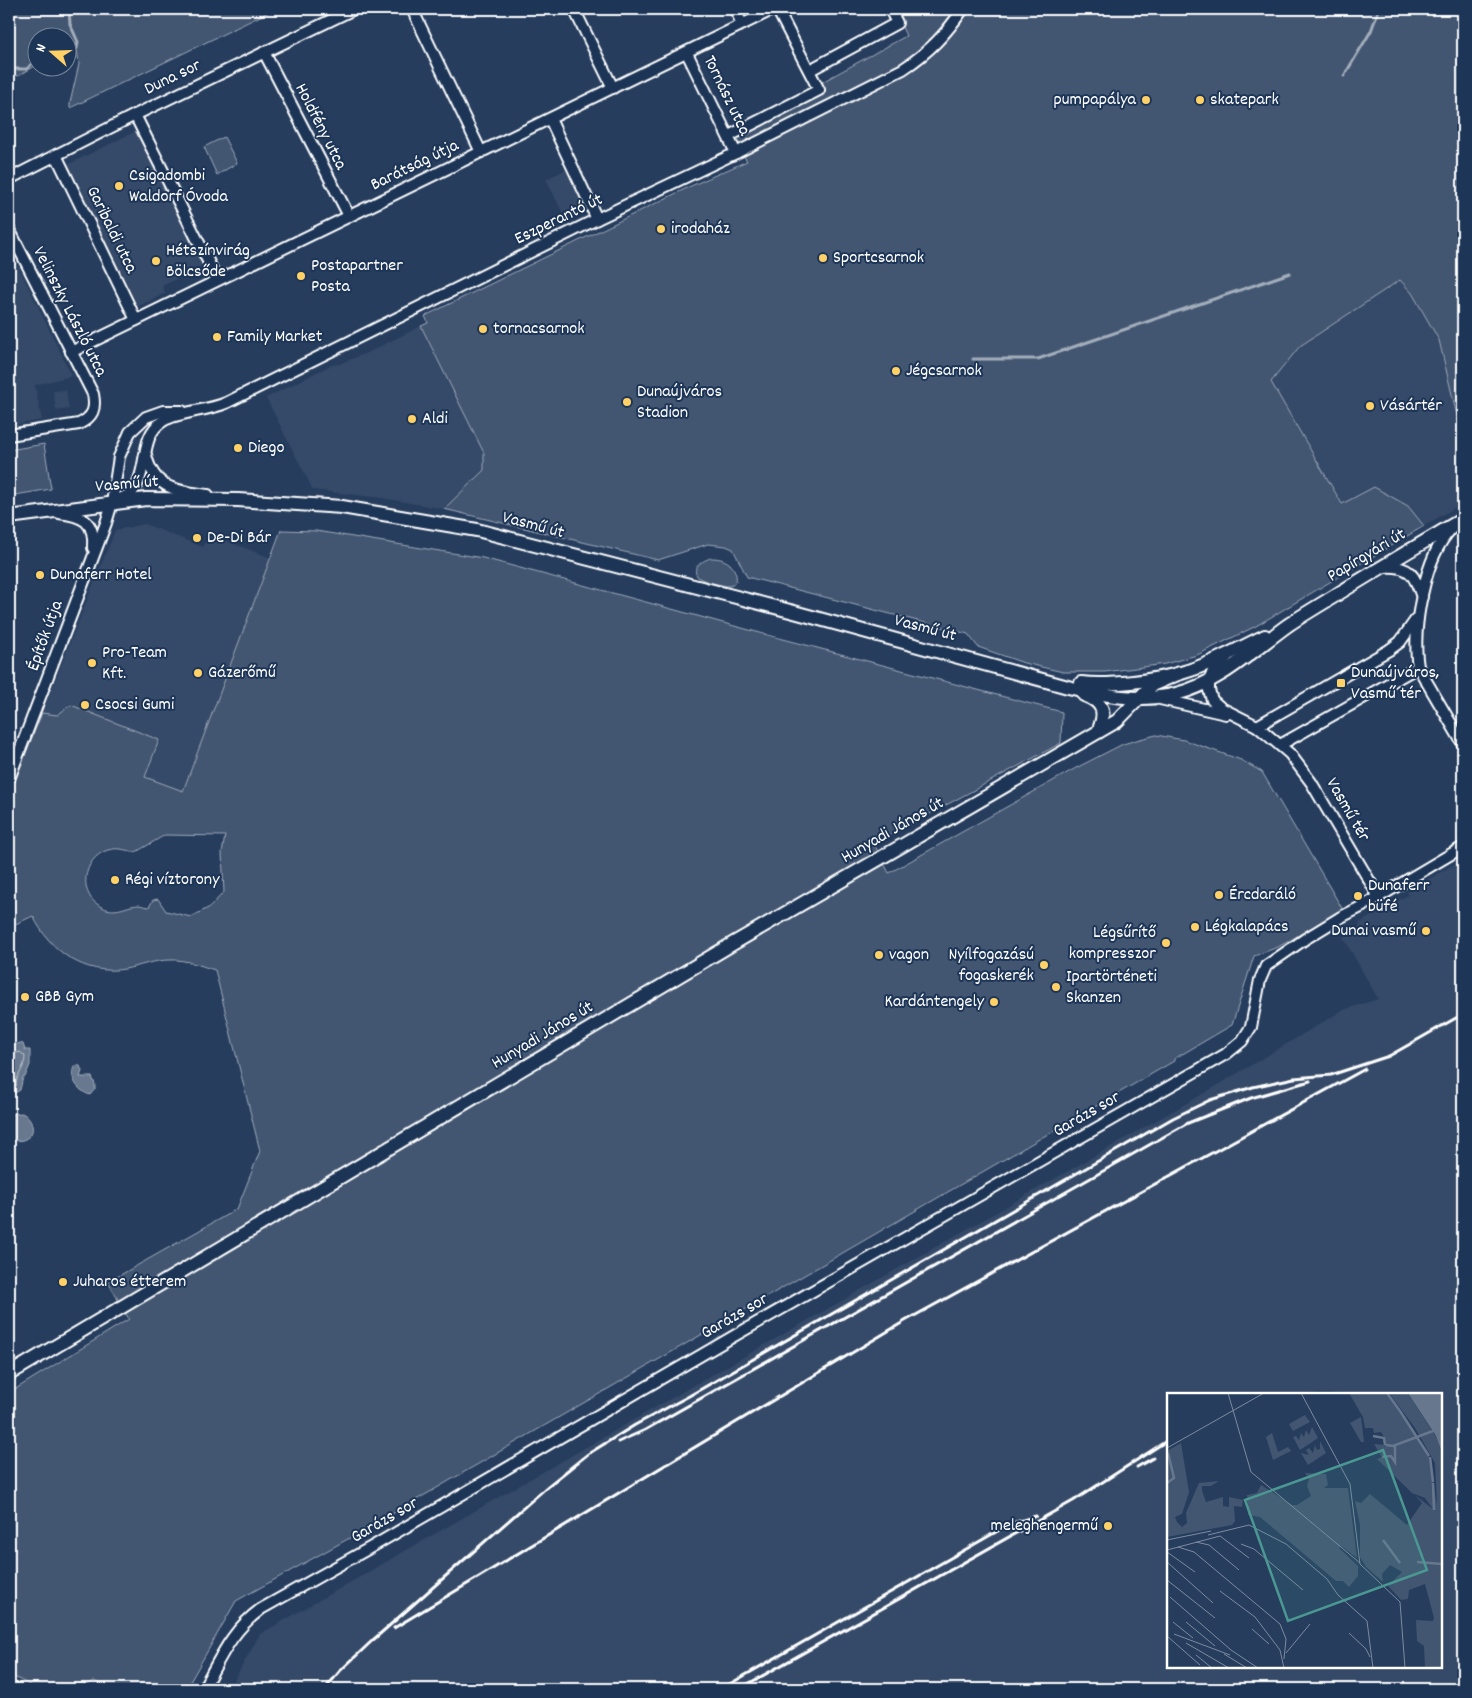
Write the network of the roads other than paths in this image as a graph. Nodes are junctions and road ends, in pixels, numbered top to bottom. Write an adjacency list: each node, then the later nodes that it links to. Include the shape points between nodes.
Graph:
1 (354, 9): 9 (street, Duna sor)
2 (412, 9): 16 (street)
3 (574, 9): 12 (street)
4 (735, 9): 8 (street)
5 (776, 9): 8 (street, Barátság útja); 11 (street)
6 (890, 9): 11 (street, via 897,22)
7 (963, 9): 17 (street, Eszperantó út, via 951,27 924,54 903,69)
8 (742, 24): 10 (street, Barátság útja)
9 (264, 52): 13 (street, Duna sor); 20 (street, Holdfény utca)
10 (687, 53): 12 (street, Barátság útja); 15 (street, Tornász utca)
11 (810, 70): 15 (street, via 819,90)
12 (613, 88): 14 (street, Barátság útja)
13 (135, 114): 18 (street, Duna sor); 23 (street)
14 (550, 119): 16 (street, Barátság útja); 21 (street)
15 (729, 136): 17 (street, Tornász utca)
16 (481, 152): 20 (street, Barátság útja)
17 (736, 153): 21 (street, Eszperantó út)
18 (56, 155): 19 (street, Duna sor); 24 (street, Garibaldi utca)
19 (9, 179)
20 (349, 216): 23 (street, Barátság útja)
21 (596, 219): 26 (street, Eszperantó út, via 226,403)
22 (9, 229): 25 (street, Velinszky László utca)
23 (217, 280): 24 (street, Barátság útja)
24 (136, 320): 25 (street, Barátság útja)
25 (71, 352): 27 (street, Velinszky László utca, via 93,394 94,411 88,420)
26 (206, 410): 28 (street, Eszperantó út, via 162,421 151,435); 30 (street, Eszperantó út, via 163,411 146,417 130,432 119,457)
27 (9, 435)
28 (146, 453): 29 (street, via 155,477 165,486); 30 (street, Eszperantó út, via 131,492)
29 (238, 500): 30 (street, Vasmű út, via 146,499); 42 (street, Vasmű út, via 342,507 477,530)
30 (112, 503): 31 (street, Vasmű út); 34 (street, Építők útja)
31 (51, 512): 32 (street, Vasmű út); 34 (street, via 78,516 90,526 94,536)
32 (9, 517)
33 (1461, 521): 35 (street, Papírgyári út); 36 (street, via 1446,534 1433,555)
34 (92, 563): 51 (street, Építők útja)
35 (1380, 567): 36 (street, via 1405,569 1417,582); 38 (street, Papírgyári út)
36 (1422, 598): 37 (street)
37 (1419, 615): 40 (street); 47 (street, via 1400,642 1389,650)
38 (1289, 624): 39 (street); 43 (street)
39 (1244, 646): 41 (street); 43 (street, via 1221,662)
40 (1418, 667): 49 (street); 50 (street)
41 (1180, 674): 42 (street, via 1096,685); 45 (street, via 1152,685)
42 (1037, 678): 44 (street)
43 (1209, 681): 45 (street, via 1177,694); 46 (street, via 1212,700)
44 (1068, 687): 45 (street); 48 (street, via 1101,706 1103,720)
45 (1139, 699): 46 (street, via 1161,699); 48 (street, Hunyadi János út, via 1117,720)
46 (1237, 717): 47 (street, Vasmű tér)
47 (1257, 726): 50 (street, Vasmű tér)
48 (1098, 732): 54 (street, Hunyadi János út, via 734,943)
49 (1463, 744)
50 (1280, 745): 53 (street, Vasmű tér, via 1311,782)
51 (9, 779)
52 (1463, 848): 53 (street)
53 (1379, 897): 55 (street, Garázs sor, via 1305,939 1266,966 1260,980 1251,1028 1242,1041 1226,1054 261,1609 233,1636)
54 (9, 1374)
55 (203, 1689)

